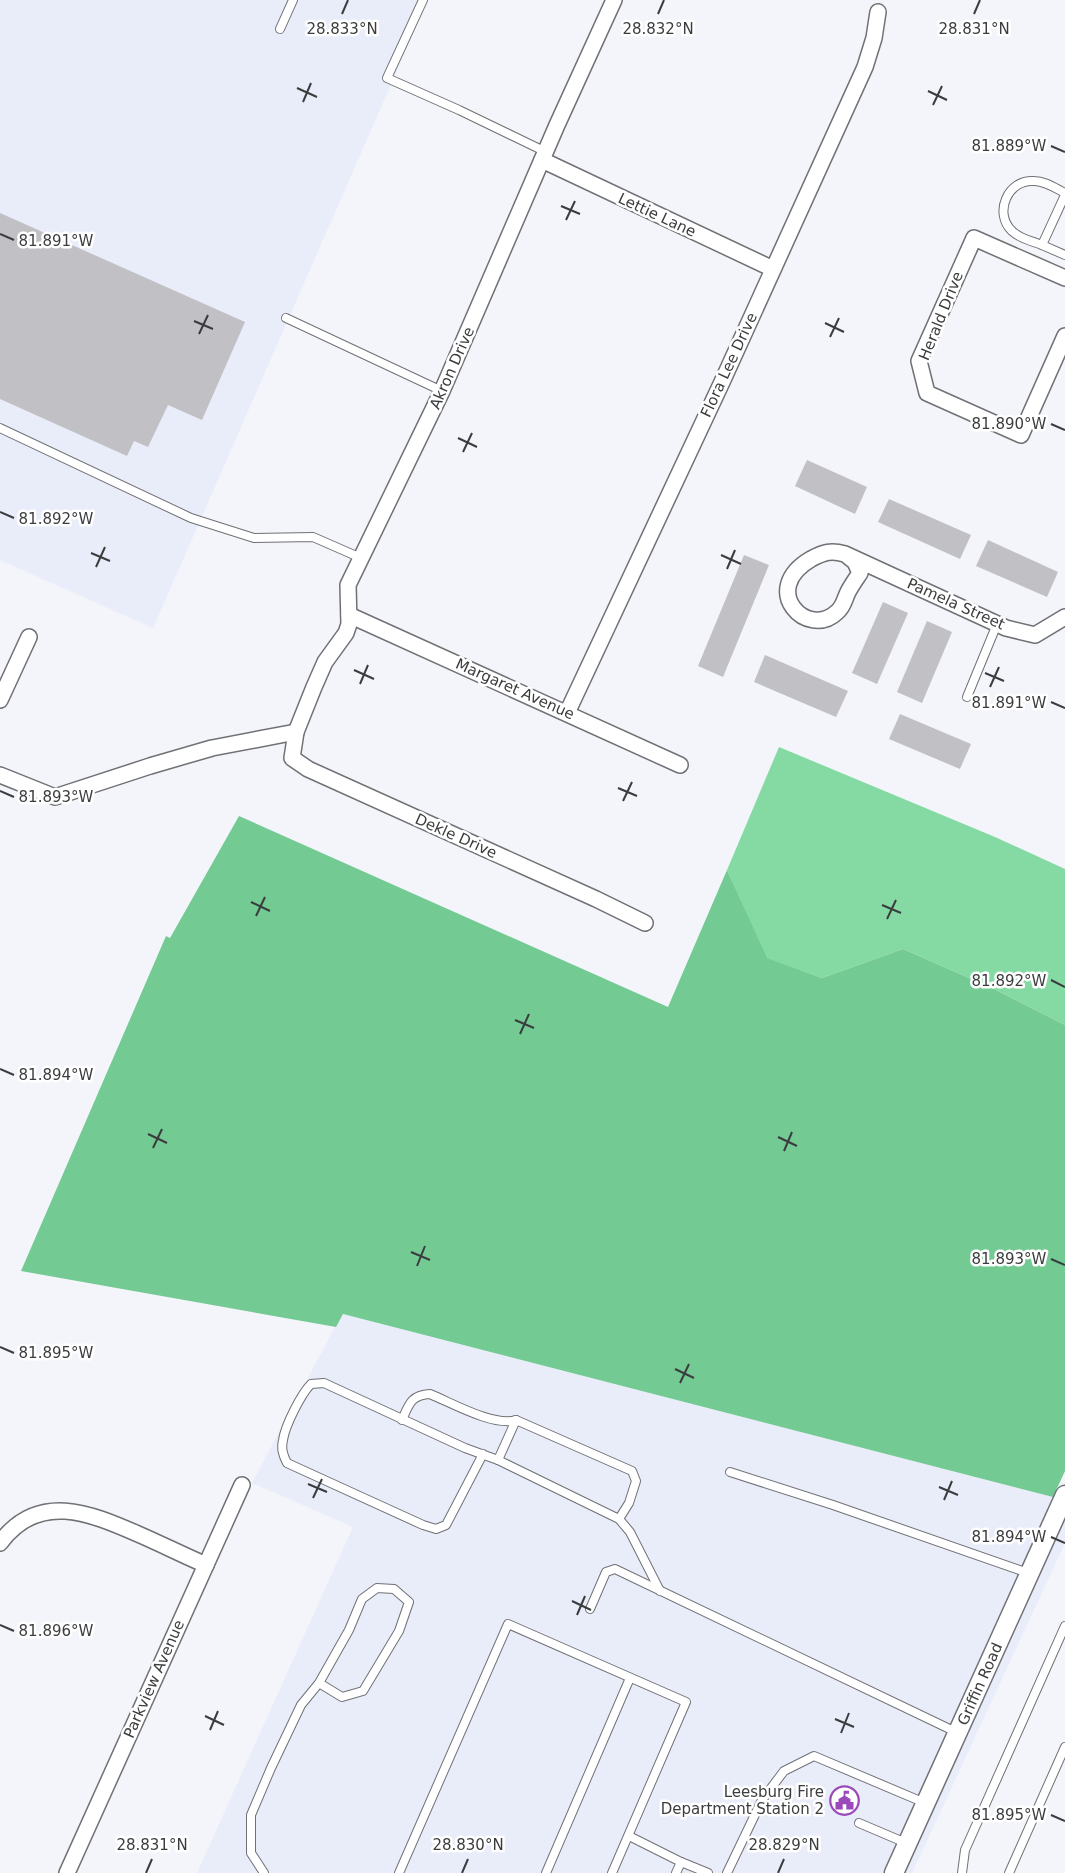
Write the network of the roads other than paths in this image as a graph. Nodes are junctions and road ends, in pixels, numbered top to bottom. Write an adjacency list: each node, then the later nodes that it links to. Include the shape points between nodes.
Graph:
1 (293, 0): 5 (lane)
2 (423, 0): 6 (lane, via 387,78 459,110)
3 (614, 0): 6 (street, Akron Drive)
4 (878, 12): 10 (street, Flora Lee Drive, via 865,67)
5 (280, 29)
6 (544, 156): 10 (street, Lettie Lane); 14 (street, Akron Drive)
7 (1065, 194): 8 (lane); 8 (lane, via 1034,181 1019,184 1007,195 1003,212 1008,226)
8 (1042, 245): 9 (lane)
9 (1065, 255)
10 (773, 269): 24 (street, Flora Lee Drive)
11 (1065, 278): 13 (street, Herald Drive, via 974,238 919,361 927,393 1021,435)
12 (286, 318): 14 (lane)
13 (1065, 336)
14 (442, 391): 17 (street, Akron Drive)
15 (0, 428): 17 (lane, via 191,518 254,538 313,537)
16 (845, 554): 16 (street, Pamela Street, via 823,552 791,576 788,599 802,617 825,619 843,605 860,573); 20 (street, Pamela Street)
17 (361, 558): 18 (street, Akron Drive, via 348,585)
18 (349, 615): 24 (street, Margaret Avenue); 25 (street, Akron Drive, via 346,633 325,663)
19 (1065, 617): 20 (street, Pamela Street, via 1035,635)
20 (997, 624): 22 (lane)
21 (29, 637): 23 (street)
22 (967, 697)
23 (0, 700)
24 (567, 713): 26 (street, Margaret Avenue)
25 (296, 732): 27 (street, via 212,748 56,797); 28 (street, Dekle Drive, via 292,758 308,769)
26 (680, 765)
27 (0, 774)
28 (645, 923)
29 (516, 1419): 30 (lane, via 508,1422 489,1418 430,1394 420,1394 410,1401); 32 (lane); 36 (lane, via 632,1471 636,1481)
30 (402, 1420): 31 (lane); 31 (lane, via 324,1383 311,1384 283,1438 282,1454 287,1463 299,1469 436,1529 446,1525)
31 (483, 1454): 32 (lane)
32 (498, 1460): 36 (lane)
33 (729, 1473): 39 (lane)
34 (242, 1485): 38 (street, Parkview Avenue)
35 (1065, 1495): 39 (street, Griffin Road)
36 (620, 1519): 40 (lane)
37 (0, 1543): 38 (street, via 16,1525 38,1513 78,1512 99,1517)
38 (206, 1565): 52 (street, Parkview Avenue)
39 (1030, 1573): 45 (street, Griffin Road)
40 (660, 1591): 41 (lane, via 610,1569); 45 (lane)
41 (590, 1609)
42 (1065, 1626): 61 (lane, via 965,1850)
43 (630, 1678): 49 (lane, via 686,1702); 54 (lane, via 508,1624); 55 (lane)
44 (319, 1683): 44 (lane, via 362,1599 376,1588 394,1589 409,1602 399,1630 363,1691 342,1697); 53 (lane, via 302,1705 251,1815 251,1852)
45 (958, 1733): 47 (street, Griffin Road)
46 (1065, 1747): 62 (lane)
47 (926, 1804): 50 (street, Griffin Road); 59 (lane, via 814,1756 784,1772 762,1800)
48 (859, 1823): 50 (lane)
49 (628, 1836): 51 (lane); 56 (lane)
50 (908, 1843): 60 (street, Griffin Road)
51 (681, 1862): 57 (lane); 58 (lane)
52 (67, 1873)
53 (264, 1873)
54 (399, 1873)
55 (546, 1873)
56 (612, 1873)
57 (676, 1873)
58 (708, 1873)
59 (727, 1873)
60 (894, 1873)
61 (962, 1873)
62 (1009, 1873)

